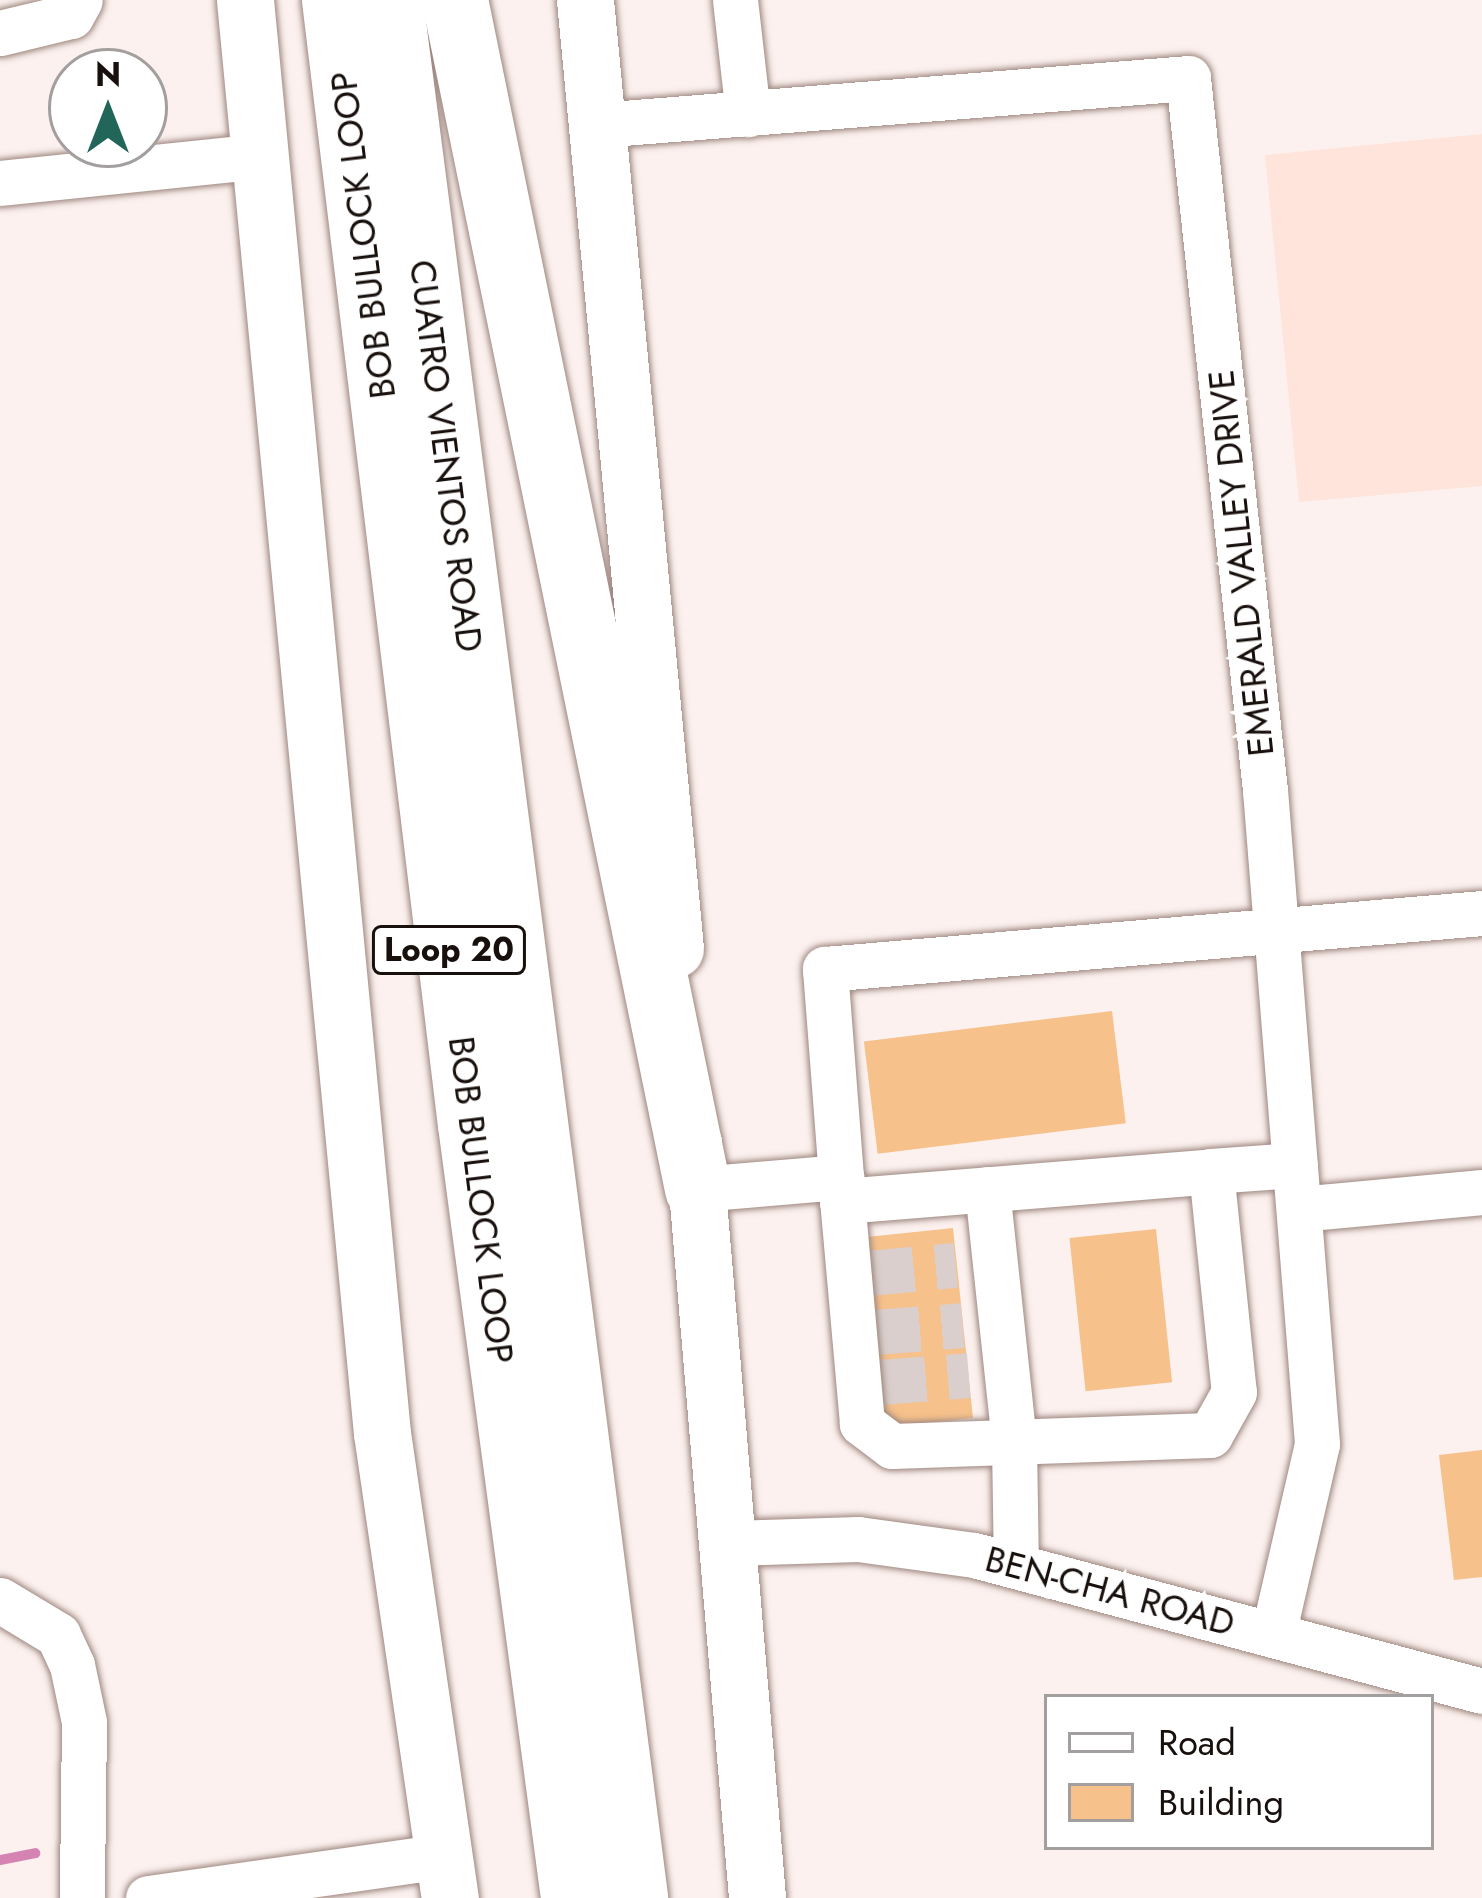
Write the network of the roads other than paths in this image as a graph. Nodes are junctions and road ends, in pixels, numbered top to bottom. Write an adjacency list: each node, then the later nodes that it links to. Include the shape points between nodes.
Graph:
1 (80, 0): 8 (street, via 71,16)
2 (245, 0): 11 (main road)
3 (335, 0): 31 (highway, BOB BULLOCK LOOP / Loop 20)
4 (390, 0): 13 (highway, CUATRO VIENTOS ROAD / Loop 20)
5 (455, 0): 18 (highway)
6 (585, 0): 10 (main road)
7 (738, 0): 9 (street)
8 (0, 33)
9 (748, 114): 10 (street, EMERALD VALLEY DRIVE); 15 (street, EMERALD VALLEY DRIVE, via 1188,78)
10 (598, 125): 18 (main road)
11 (261, 156): 12 (street); 28 (main road, via 382,1433)
12 (0, 180)
13 (504, 911): 32 (highway, BOB BULLOCK LOOP / Loop 20)
14 (1482, 913): 15 (street)
15 (1276, 931): 17 (street, EMERALD VALLEY DRIVE); 19 (street, via 826,969)
16 (1210, 1172): 17 (street); 20 (street); 22 (street, via 1234,1392 1210,1435)
17 (1297, 1187): 21 (street); 26 (street, EMERALD VALLEY DRIVE, via 1317,1444)
18 (698, 1189): 19 (street); 23 (main road)
19 (841, 1189): 20 (street); 22 (street, via 869,1383 862,1423 892,1446)
20 (987, 1189): 22 (street, via 975,1263 987,1373)
21 (1482, 1192)
22 (1014, 1443): 24 (street)
23 (731, 1543): 24 (street, BEN-CHA ROAD, via 858,1539); 33 (main road)
24 (1016, 1564): 26 (street, BEN-CHA ROAD)
25 (0, 1600): 29 (street, via 58,1636 72,1665 84,1722)
26 (1274, 1634): 27 (street, BEN-CHA ROAD)
27 (1482, 1691)
28 (447, 1877): 30 (street)
29 (82, 1898)
30 (148, 1898)
31 (574, 1898)
32 (635, 1898)
33 (757, 1898)

